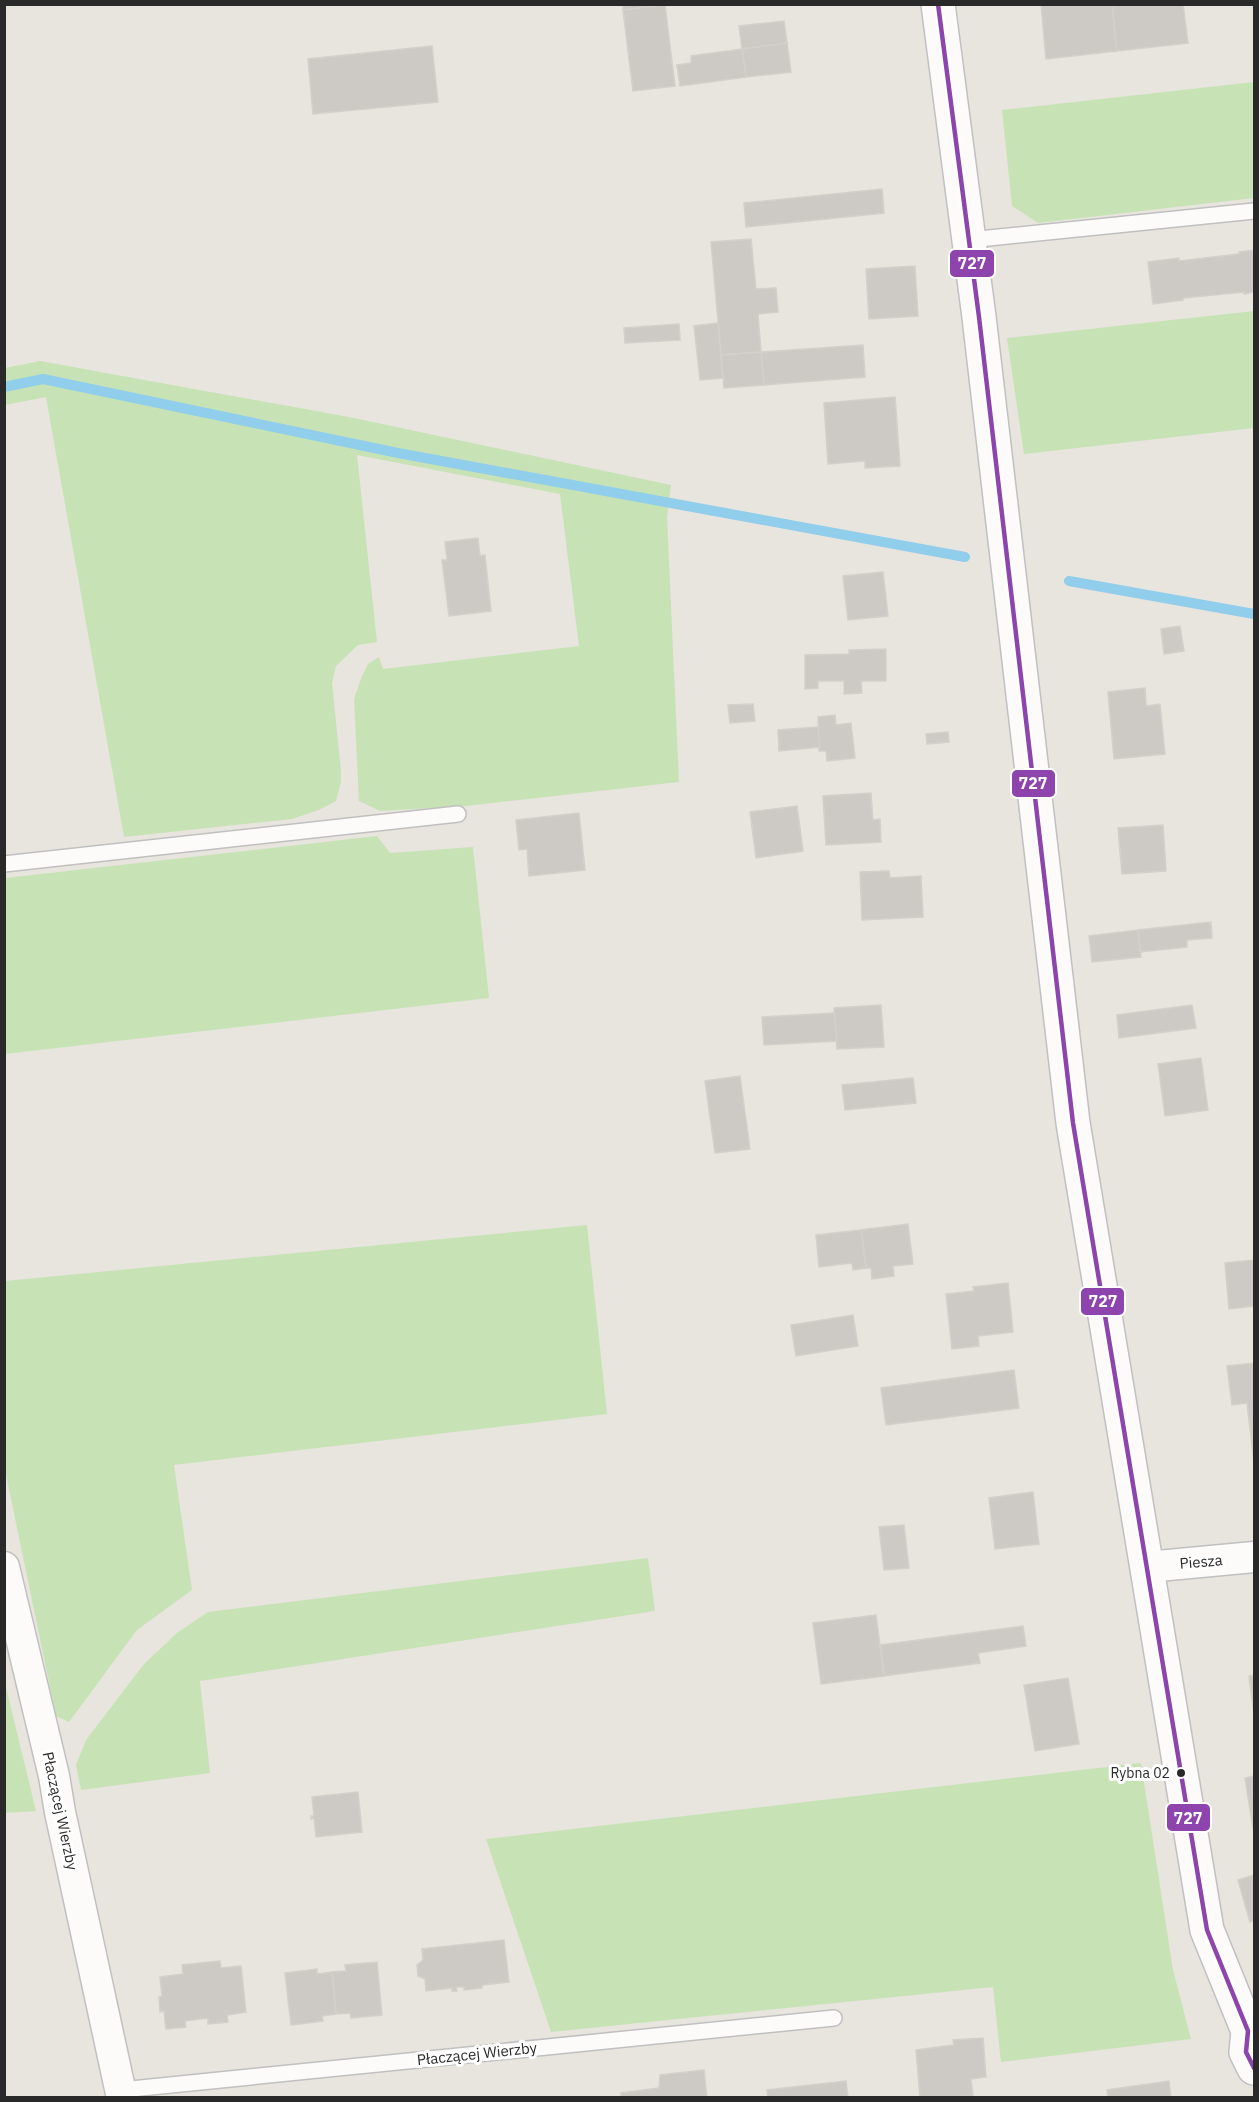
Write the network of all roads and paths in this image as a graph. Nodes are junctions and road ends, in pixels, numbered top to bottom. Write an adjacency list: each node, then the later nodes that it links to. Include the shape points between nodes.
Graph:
1 (938, 4): 3 (street)
2 (1254, 211): 3 (lane)
3 (969, 240): 8 (street, via 1073,1123)
4 (458, 814): 5 (lane)
5 (4, 864)
6 (1254, 1557): 8 (street, Piesza)
7 (4, 1567): 12 (street, Płaczącej Wierzby, via 54,1776)
8 (1147, 1567): 10 (street, via 1207,1930)
9 (834, 2018): 12 (lane, Płaczącej Wierzby)
10 (1251, 2033): 11 (street, via 1246,2052)
11 (1254, 2068)
12 (121, 2094)

